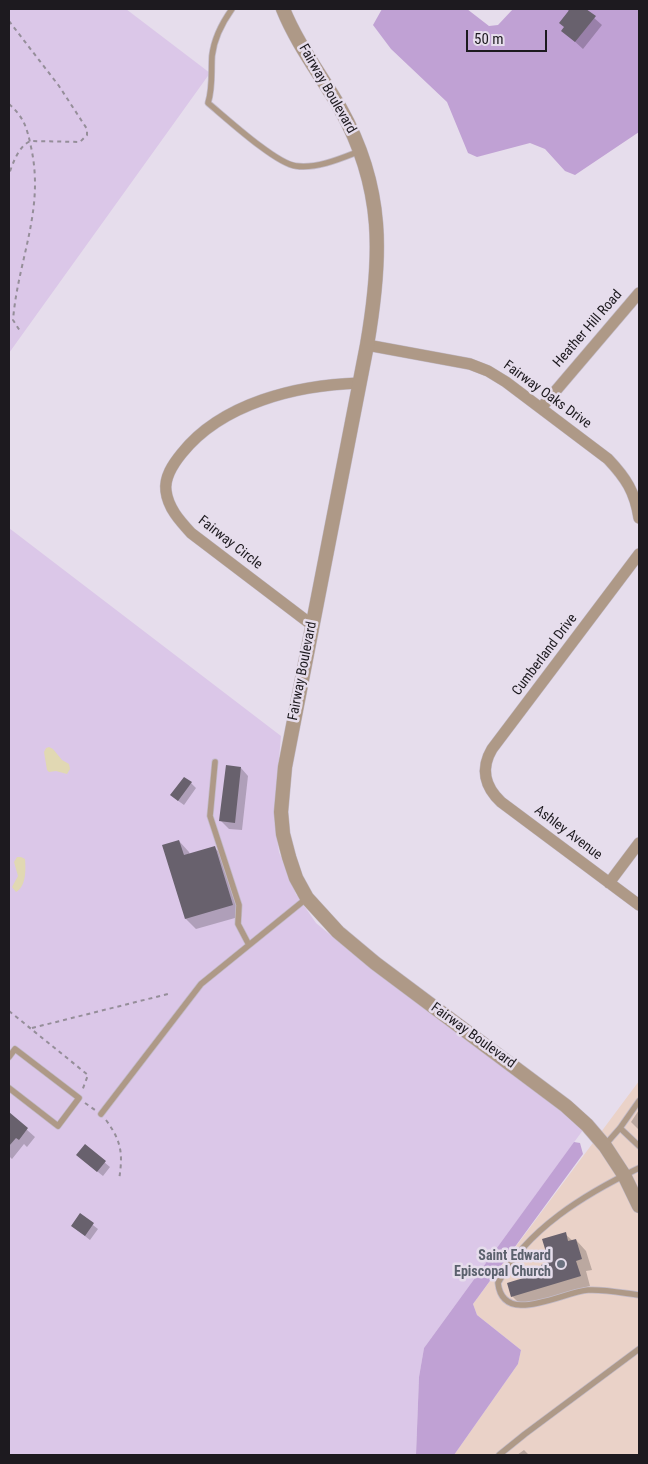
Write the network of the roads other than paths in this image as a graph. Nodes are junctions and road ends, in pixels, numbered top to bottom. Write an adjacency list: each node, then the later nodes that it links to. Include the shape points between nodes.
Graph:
1 (232, 9): 3 (lane, via 220,25 216,38 208,103 255,142 295,166 334,162)
2 (285, 10): 3 (street, Fairway Boulevard, via 340,108)
3 (360, 151): 5 (street, Fairway Boulevard, via 376,208 378,241 376,294)
4 (639, 293): 7 (street, Heather Hill Road)
5 (367, 345): 6 (street, Fairway Boulevard); 7 (street, Fairway Oaks Drive, via 470,364 506,382)
6 (359, 383): 10 (street, Fairway Boulevard); 10 (street, Fairway Circle, via 291,392 255,402 229,414 187,447 166,480 170,504 191,533)
7 (540, 408): 8 (street, Fairway Oaks Drive, via 619,470 628,481)
8 (639, 518)
9 (639, 554): 12 (street, Cumberland Drive, via 492,749 486,763)
10 (312, 625): 15 (street, Fairway Boulevard, via 286,758 281,812 288,857)
11 (215, 762): 17 (lane, via 210,816 239,905 238,924)
12 (485, 778): 14 (street, Ashley Avenue, via 502,802)
13 (639, 843): 14 (street)
14 (609, 883): 16 (street, Ashley Avenue)
15 (307, 898): 17 (lane); 23 (street, Fairway Boulevard, via 338,932 374,963 544,1088 587,1125)
16 (639, 905)
17 (249, 945): 21 (lane, via 201,984)
18 (9, 1057): 19 (lane, via 15,1049 79,1098 58,1126)
19 (9, 1088)
20 (639, 1101): 22 (lane)
21 (101, 1114)
22 (620, 1128): 23 (lane); 24 (lane)
23 (605, 1146): 26 (street, Fairway Boulevard)
24 (639, 1146)
25 (639, 1168): 26 (lane)
26 (624, 1175): 27 (street, Fairway Boulevard); 28 (lane, via 567,1208 529,1241 498,1284 499,1293 512,1305 524,1306 588,1290)
27 (639, 1206)
28 (639, 1295)
29 (639, 1349): 30 (lane)
30 (499, 1455)

